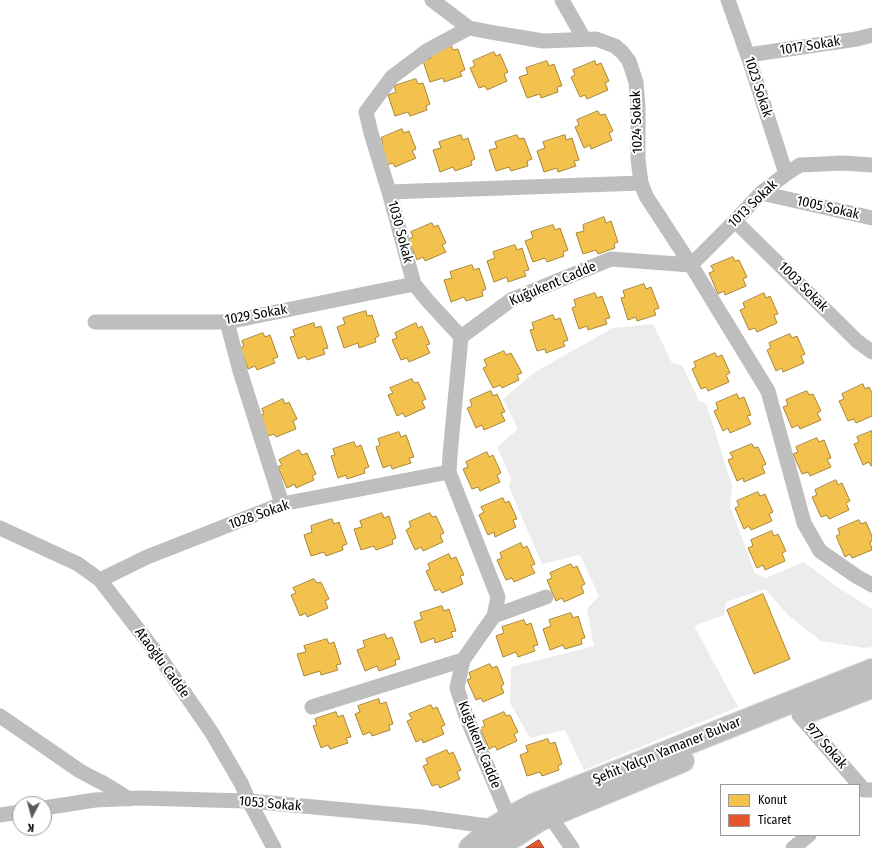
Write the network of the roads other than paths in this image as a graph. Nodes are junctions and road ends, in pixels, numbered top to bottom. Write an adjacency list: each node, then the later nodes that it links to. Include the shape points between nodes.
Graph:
1 (432, 0): 4 (street, 1024 Sokak)
2 (562, 0): 6 (street)
3 (728, 0): 7 (street, 1023 Sokak)
4 (470, 28): 6 (street, 1024 Sokak, via 543,41); 11 (street, 1030 Sokak, via 428,50 392,77 366,112)
5 (872, 35): 7 (street, 1017 Sokak)
6 (584, 39): 10 (street, 1024 Sokak, via 596,39 615,46 629,61 636,82)
7 (748, 55): 9 (street, 1023 Sokak)
8 (872, 165): 9 (street, 1013 Sokak, via 800,165)
9 (786, 174): 12 (street, 1013 Sokak)
10 (641, 183): 11 (street); 15 (street, 1024 Sokak, via 646,196)
11 (389, 192): 16 (street, 1030 Sokak)
12 (761, 193): 13 (street, 1005 Sokak); 14 (street, 1013 Sokak)
13 (872, 218)
14 (735, 221): 15 (street, 1013 Sokak); 20 (street, 1003 Sokak, via 857,341)
15 (691, 264): 19 (street, Kuğukent Cadde, via 611,259 511,300); 25 (street, via 768,391 804,523 820,551)
16 (414, 284): 18 (street, 1029 Sokak); 19 (street, 1030 Sokak)
17 (95, 322): 18 (street, 1029 Sokak)
18 (226, 322): 22 (street)
19 (461, 337): 21 (street, Kuğukent Cadde)
20 (872, 352)
21 (449, 472): 22 (street, 1028 Sokak); 27 (street, Kuğukent Cadde, via 498,597)
22 (282, 504): 24 (street, 1028 Sokak, via 146,556)
23 (0, 528): 24 (street, Ataoğlu Cadde, via 78,564)
24 (100, 580): 36 (street, Ataoğlu Cadde, via 161,659 212,732)
25 (872, 585)
26 (546, 597): 27 (street)
27 (494, 616): 28 (street, Kuğukent Cadde)
28 (463, 660): 31 (street); 41 (street, Kuğukent Cadde, via 457,688)
29 (872, 670): 41 (highway, Şehit Yalçın Yamaner Bulvar, via 532,805)
30 (872, 687): 32 (highway, Şehit Yalçın Yamaner Bulvar)
31 (312, 707)
32 (799, 715): 34 (street, 977 Sokak); 40 (highway, Şehit Yalçın Yamaner Bulvar)
33 (0, 716): 35 (street, via 80,771)
34 (859, 784)
35 (129, 799): 36 (street, 1053 Sokak); 37 (street, 1053 Sokak, via 95,800)
36 (249, 802): 41 (street, 1053 Sokak); 43 (street, Ataoğlu Cadde)
37 (52, 807)
38 (12, 813): 39 (street)
39 (0, 815)
40 (550, 816): 45 (highway, Şehit Yalçın Yamaner Bulvar); 46 (street)
41 (502, 822): 44 (highway, Şehit Yalçın Yamaner Bulvar)
42 (808, 836): 47 (street)
43 (274, 848)
44 (470, 848)
45 (496, 848)
46 (572, 848)
47 (793, 848)

